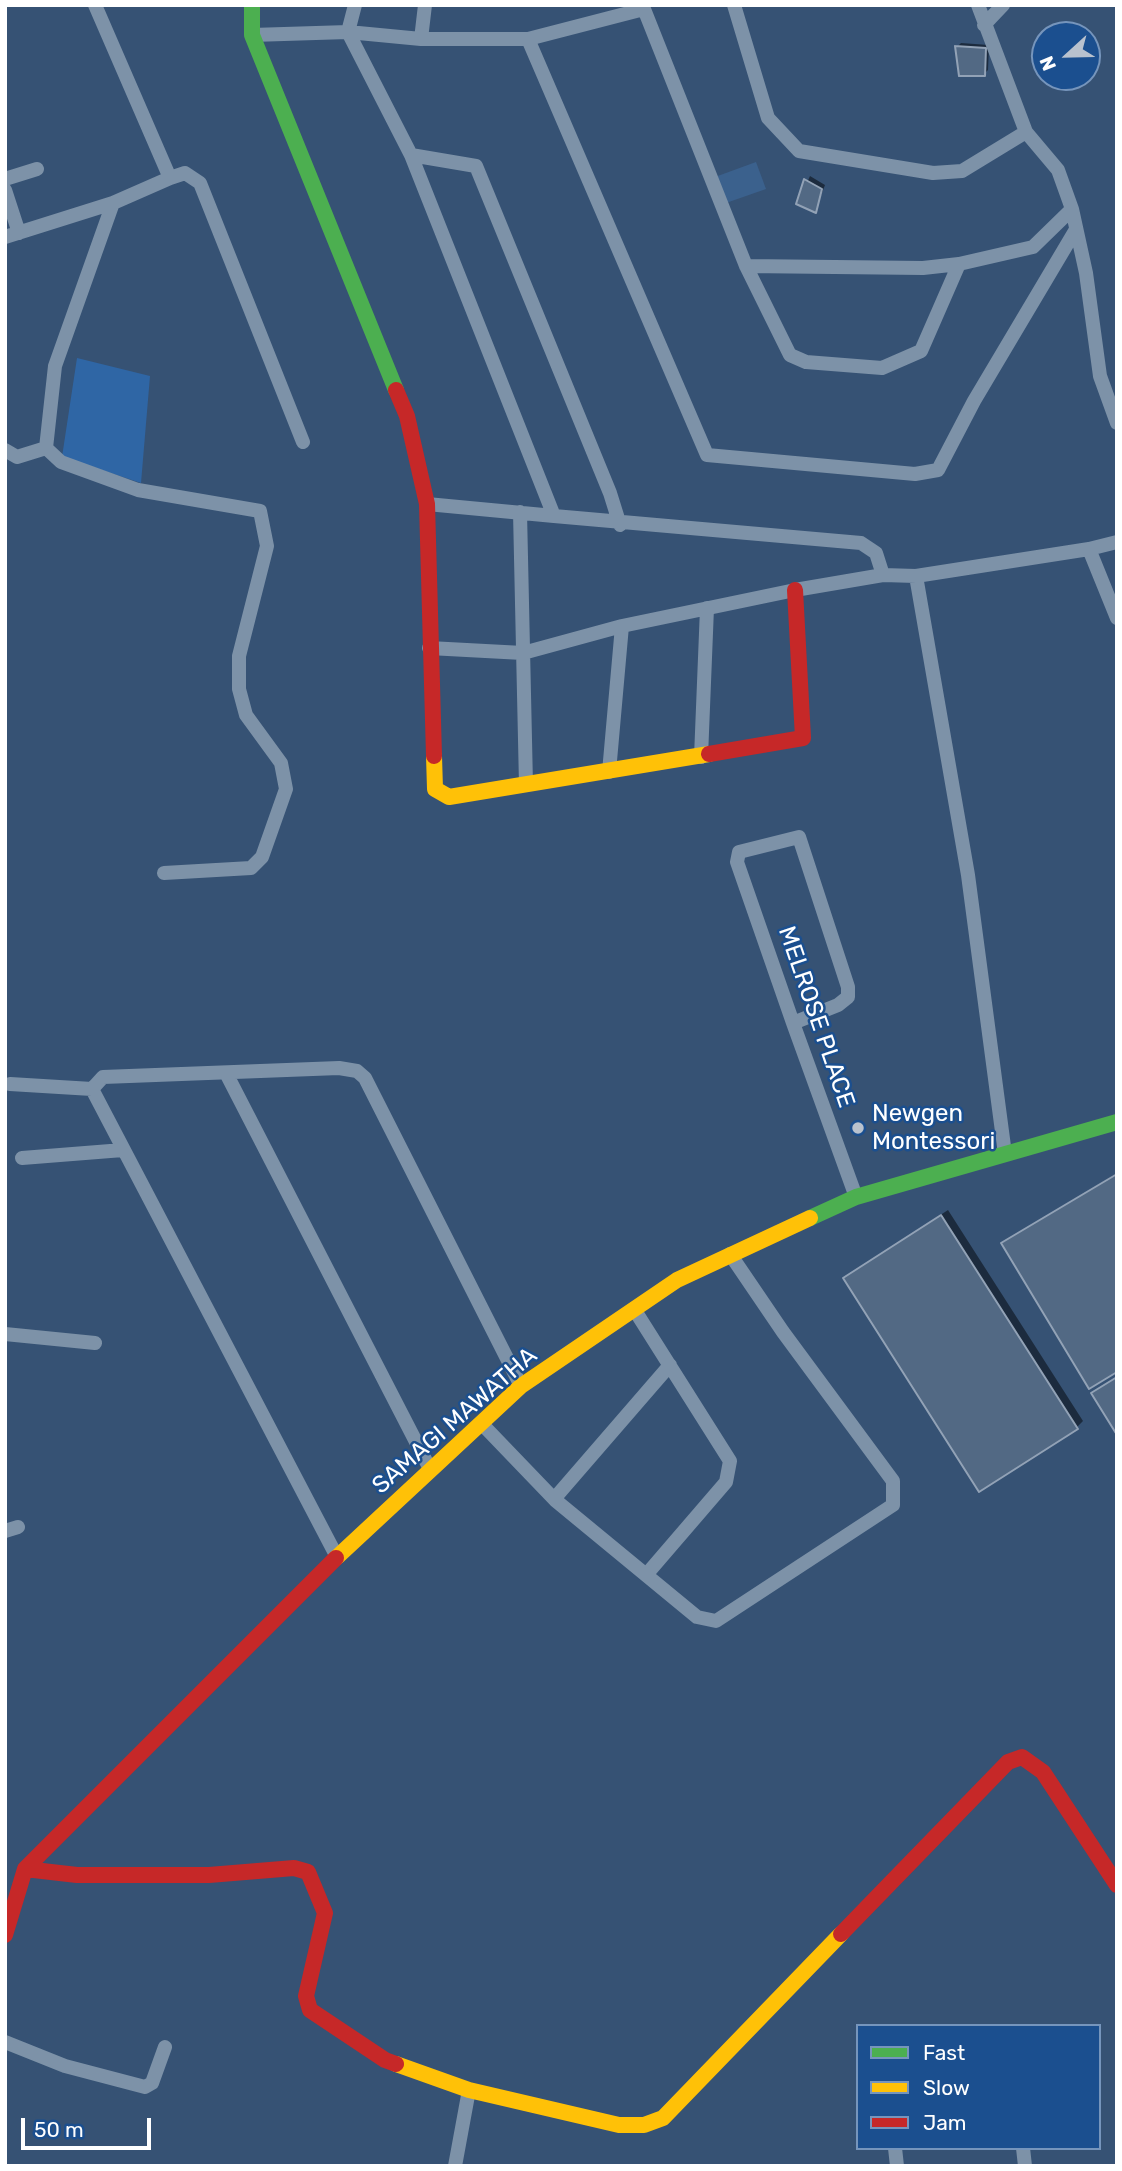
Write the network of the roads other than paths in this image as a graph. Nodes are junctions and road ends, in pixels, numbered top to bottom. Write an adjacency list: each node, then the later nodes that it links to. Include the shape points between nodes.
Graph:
1 (95, 5): 17 (street)
2 (253, 5): 11 (street)
3 (355, 5): 10 (street)
4 (425, 5): 13 (street)
5 (734, 5): 14 (street, via 768,118 799,151 933,173 962,171)
6 (978, 5): 9 (street)
7 (1003, 5): 9 (street)
8 (648, 7): 12 (street); 25 (street)
9 (984, 25): 14 (street)
10 (348, 32): 11 (street); 13 (street); 15 (street)
11 (252, 35): 30 (street, via 407,416)
12 (528, 38): 13 (street); 22 (street, via 707,455 915,474 938,470)
13 (421, 39)
14 (1026, 132): 21 (street, via 1058,170)
15 (411, 155): 32 (street); 33 (street, via 476,166)
16 (37, 169): 18 (street)
17 (170, 178): 20 (street); 27 (street, via 185,173 200,183)
18 (5, 179)
19 (5, 190): 23 (street)
20 (113, 203): 23 (street); 28 (street, via 55,366)
21 (1072, 209): 22 (street); 24 (street, via 1033,247)
22 (1074, 231): 26 (street, via 1086,273 1100,376)
23 (12, 235)
24 (959, 264): 25 (street, via 923,268); 25 (street, via 921,351 882,368 806,362 790,355)
25 (746, 266)
26 (1117, 423)
27 (303, 442)
28 (46, 449): 29 (street, via 17,457); 47 (street, via 61,462 138,490 260,512 267,546 239,656 239,689 246,715 281,763 286,789 262,857 251,868)
29 (5, 450)
30 (427, 504): 31 (street); 42 (street)
31 (520, 512): 32 (street); 43 (street)
32 (554, 516): 33 (street)
33 (620, 524): 36 (street, via 861,543 876,553)
34 (1117, 541): 35 (street)
35 (1089, 549): 37 (street); 40 (street)
36 (883, 575): 37 (street); 38 (street)
37 (915, 576): 54 (street, via 968,875)
38 (795, 590): 39 (street); 44 (street, via 803,738)
39 (706, 608): 41 (street); 44 (street)
40 (1117, 618)
41 (622, 626): 43 (street); 45 (street)
42 (429, 648): 43 (street); 46 (street, via 435,789 449,797)
43 (523, 653): 46 (street)
44 (701, 757): 45 (street)
45 (609, 772): 46 (street)
46 (526, 785)
47 (164, 873)
48 (793, 1023): 48 (street, MELROSE PLACE, via 737,862 739,852 799,837 848,997); 56 (street, MELROSE PLACE)
49 (226, 1073): 51 (street, via 103,1077); 62 (street, via 339,1068 357,1071 365,1078); 64 (street)
50 (10, 1084): 51 (street)
51 (92, 1089): 53 (street)
52 (1117, 1122): 54 (street, SAMAGI MAWATHA)
53 (123, 1150): 55 (street); 66 (street)
54 (1005, 1154): 56 (street, SAMAGI MAWATHA)
55 (22, 1158)
56 (856, 1196): 57 (street, SAMAGI MAWATHA)
57 (730, 1254): 58 (street, SAMAGI MAWATHA, via 677,1280); 67 (street, via 893,1481 893,1505 716,1621 697,1617)
58 (634, 1309): 61 (street); 62 (street, SAMAGI MAWATHA)
59 (5, 1334): 60 (street)
60 (95, 1343)
61 (670, 1364): 65 (street); 67 (street, via 730,1461 726,1482)
62 (521, 1386): 63 (street, SAMAGI MAWATHA)
63 (481, 1423): 64 (street, SAMAGI MAWATHA); 65 (street)
64 (430, 1469): 66 (street, SAMAGI MAWATHA)
65 (555, 1499): 67 (street)
66 (337, 1557): 68 (street, SAMAGI MAWATHA)
67 (646, 1575)
68 (25, 1870): 70 (street, SAMAGI MAWATHA); 73 (street, via 77,1875 209,1875 294,1868 308,1872 326,1913 306,1996 310,2010 385,2060)
69 (1117, 1885): 73 (street, via 1043,1772 1022,1757 1009,1762 663,2118 644,2125 619,2125)
70 (5, 1935)
71 (5, 2042): 72 (street, via 65,2066 145,2087 152,2083)
72 (165, 2047)
73 (469, 2090): 74 (street)
74 (455, 2166)

